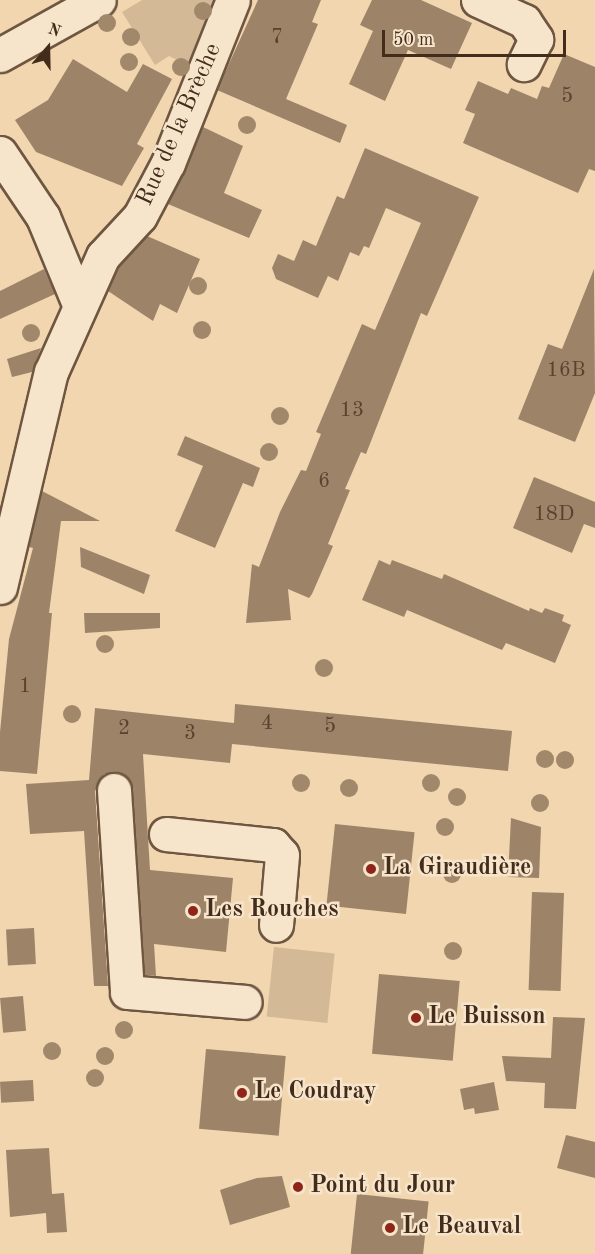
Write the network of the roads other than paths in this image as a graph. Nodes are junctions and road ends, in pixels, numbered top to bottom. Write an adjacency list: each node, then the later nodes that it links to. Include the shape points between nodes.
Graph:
1 (99, 0): 4 (street)
2 (234, 0): 8 (street, Rue de la Brèche, via 168,163 140,216)
3 (478, 0): 5 (street, via 524,21 536,39)
4 (0, 55)
5 (524, 64)
6 (0, 153): 7 (street)
7 (43, 217): 8 (street, via 79,246); 9 (street)
8 (103, 256): 9 (street, Rue de la Brèche)
9 (79, 304): 10 (street, Rue de la Brèche, via 68,340)
10 (13, 466): 11 (street, Rue de la Brèche)
11 (0, 587)
12 (114, 790): 15 (street, via 127,992)
13 (166, 834): 14 (street, via 273,845 282,855)
14 (276, 926)
15 (245, 1002)

